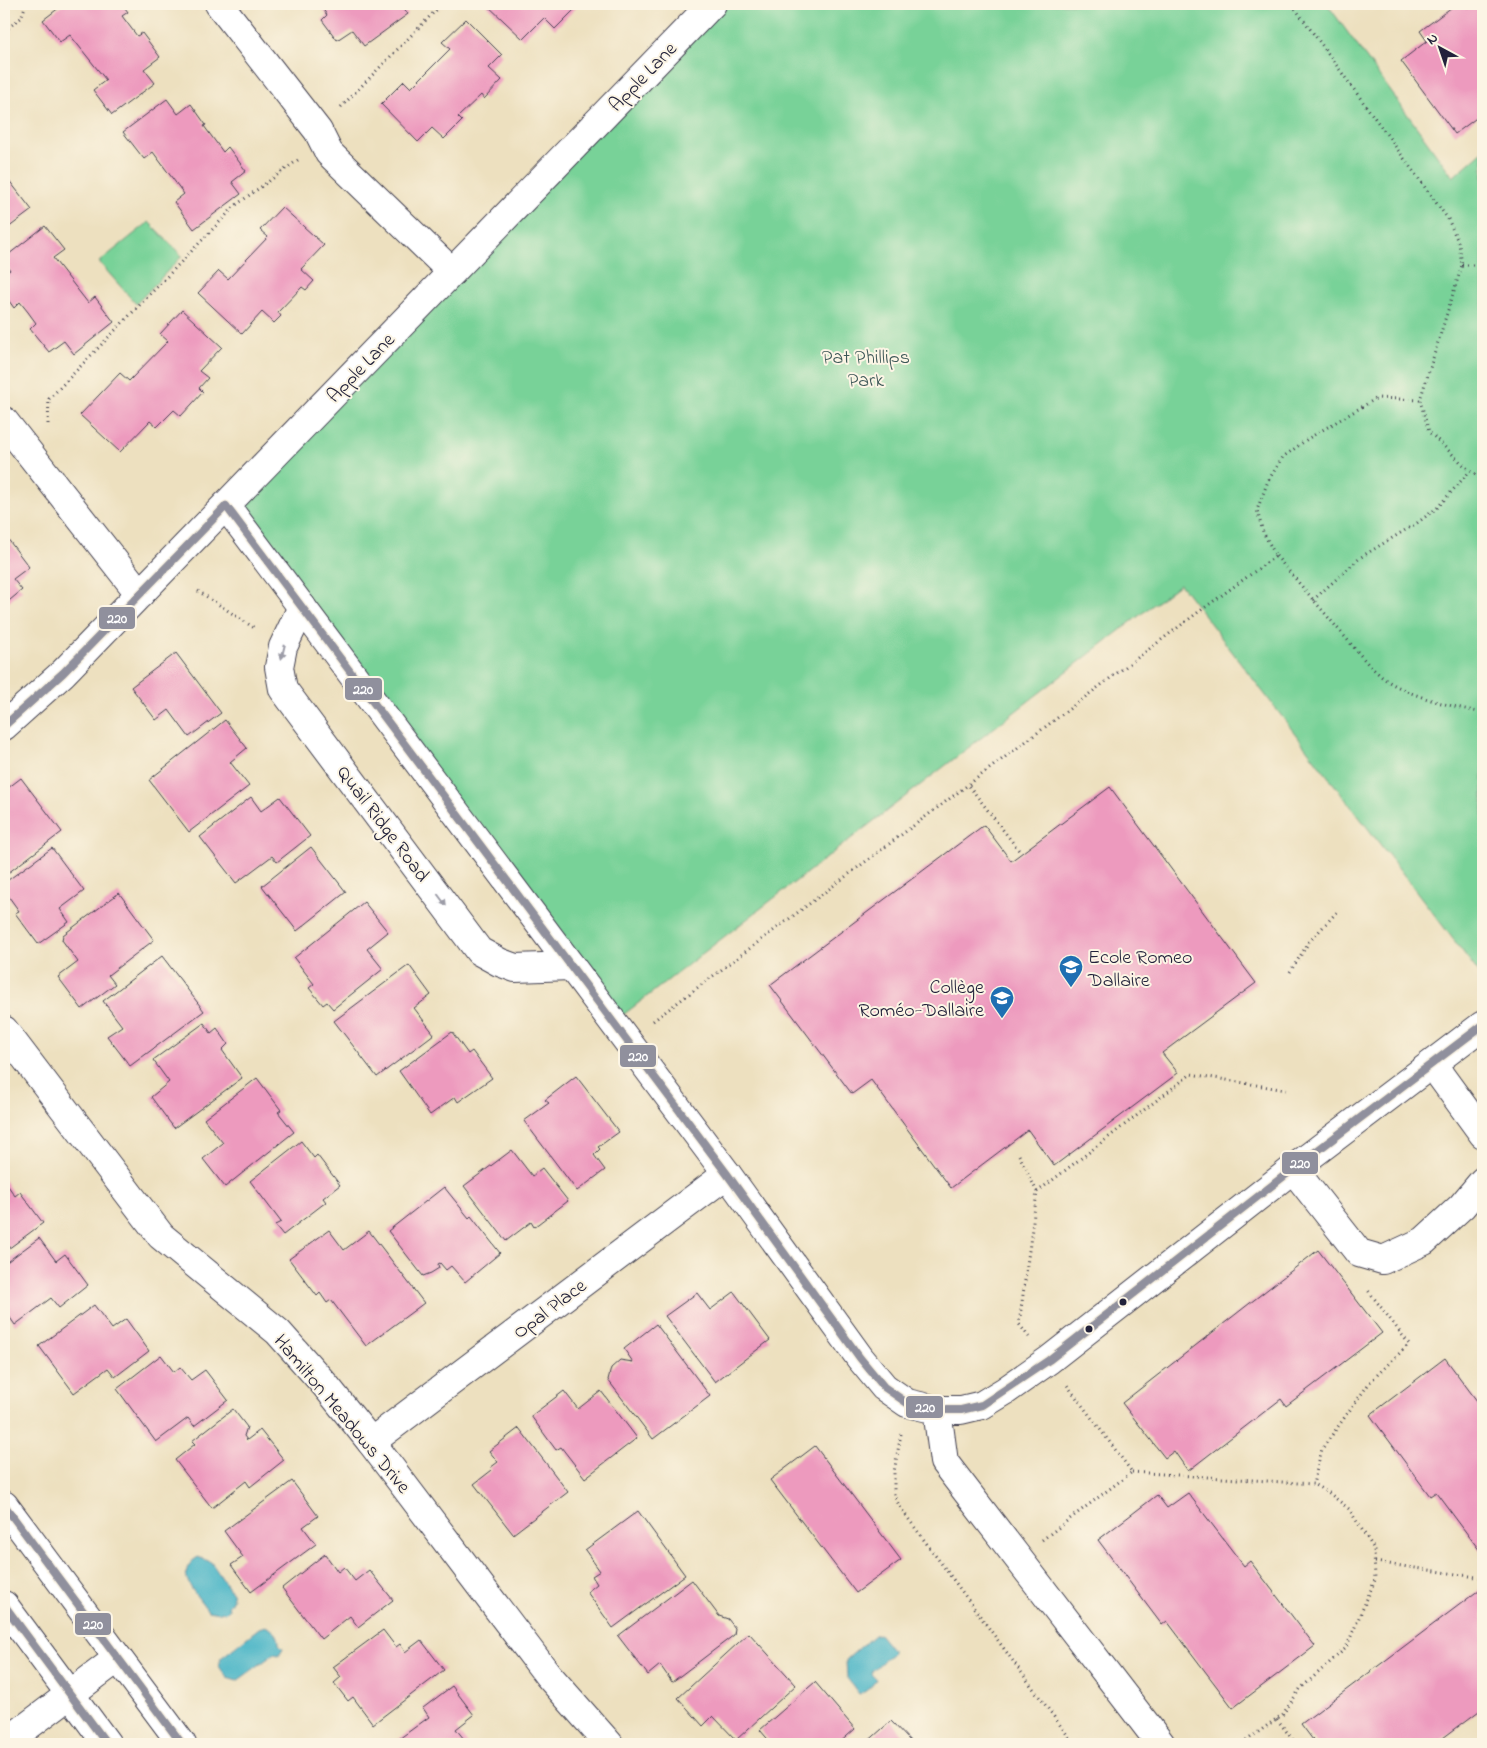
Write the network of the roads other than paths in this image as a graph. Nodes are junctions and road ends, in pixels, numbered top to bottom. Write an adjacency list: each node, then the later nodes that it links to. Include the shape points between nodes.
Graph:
1 (219, 4): 3 (street, via 318,130 330,153)
2 (712, 4): 3 (street, Apple Lane)
3 (452, 272): 5 (street, Apple Lane)
4 (4, 421): 6 (street)
5 (226, 506): 6 (street, Apple Lane); 7 (street)
6 (140, 594): 8 (street, Apple Lane, via 63,673)
7 (302, 607): 9 (street); 9 (street, Quail Ridge Road, one-way to 9, via 283,647 279,667 283,688 480,951 515,968)
8 (4, 726)
9 (571, 966): 15 (street)
10 (1483, 1025): 12 (street)
11 (4, 1030): 18 (street, Hamilton Meadows Drive, via 161,1236 278,1332)
12 (1432, 1064): 13 (street); 14 (street)
13 (1483, 1134)
14 (1293, 1169): 16 (street, via 1359,1253 1383,1260 1424,1241 1462,1206); 17 (street, via 1006,1392 982,1405 961,1410)
15 (727, 1174): 17 (street, via 884,1387 907,1403); 18 (street, Opal Place)
16 (1483, 1181)
17 (937, 1410): 27 (street, via 944,1462)
18 (371, 1442): 26 (street, Hamilton Meadows Drive, via 548,1675)
19 (4, 1505): 21 (street)
20 (4, 1606): 22 (street)
21 (118, 1658): 22 (street); 25 (street)
22 (70, 1695): 23 (street); 24 (street)
23 (4, 1744)
24 (107, 1744)
25 (182, 1744)
26 (609, 1744)
27 (1161, 1744)

